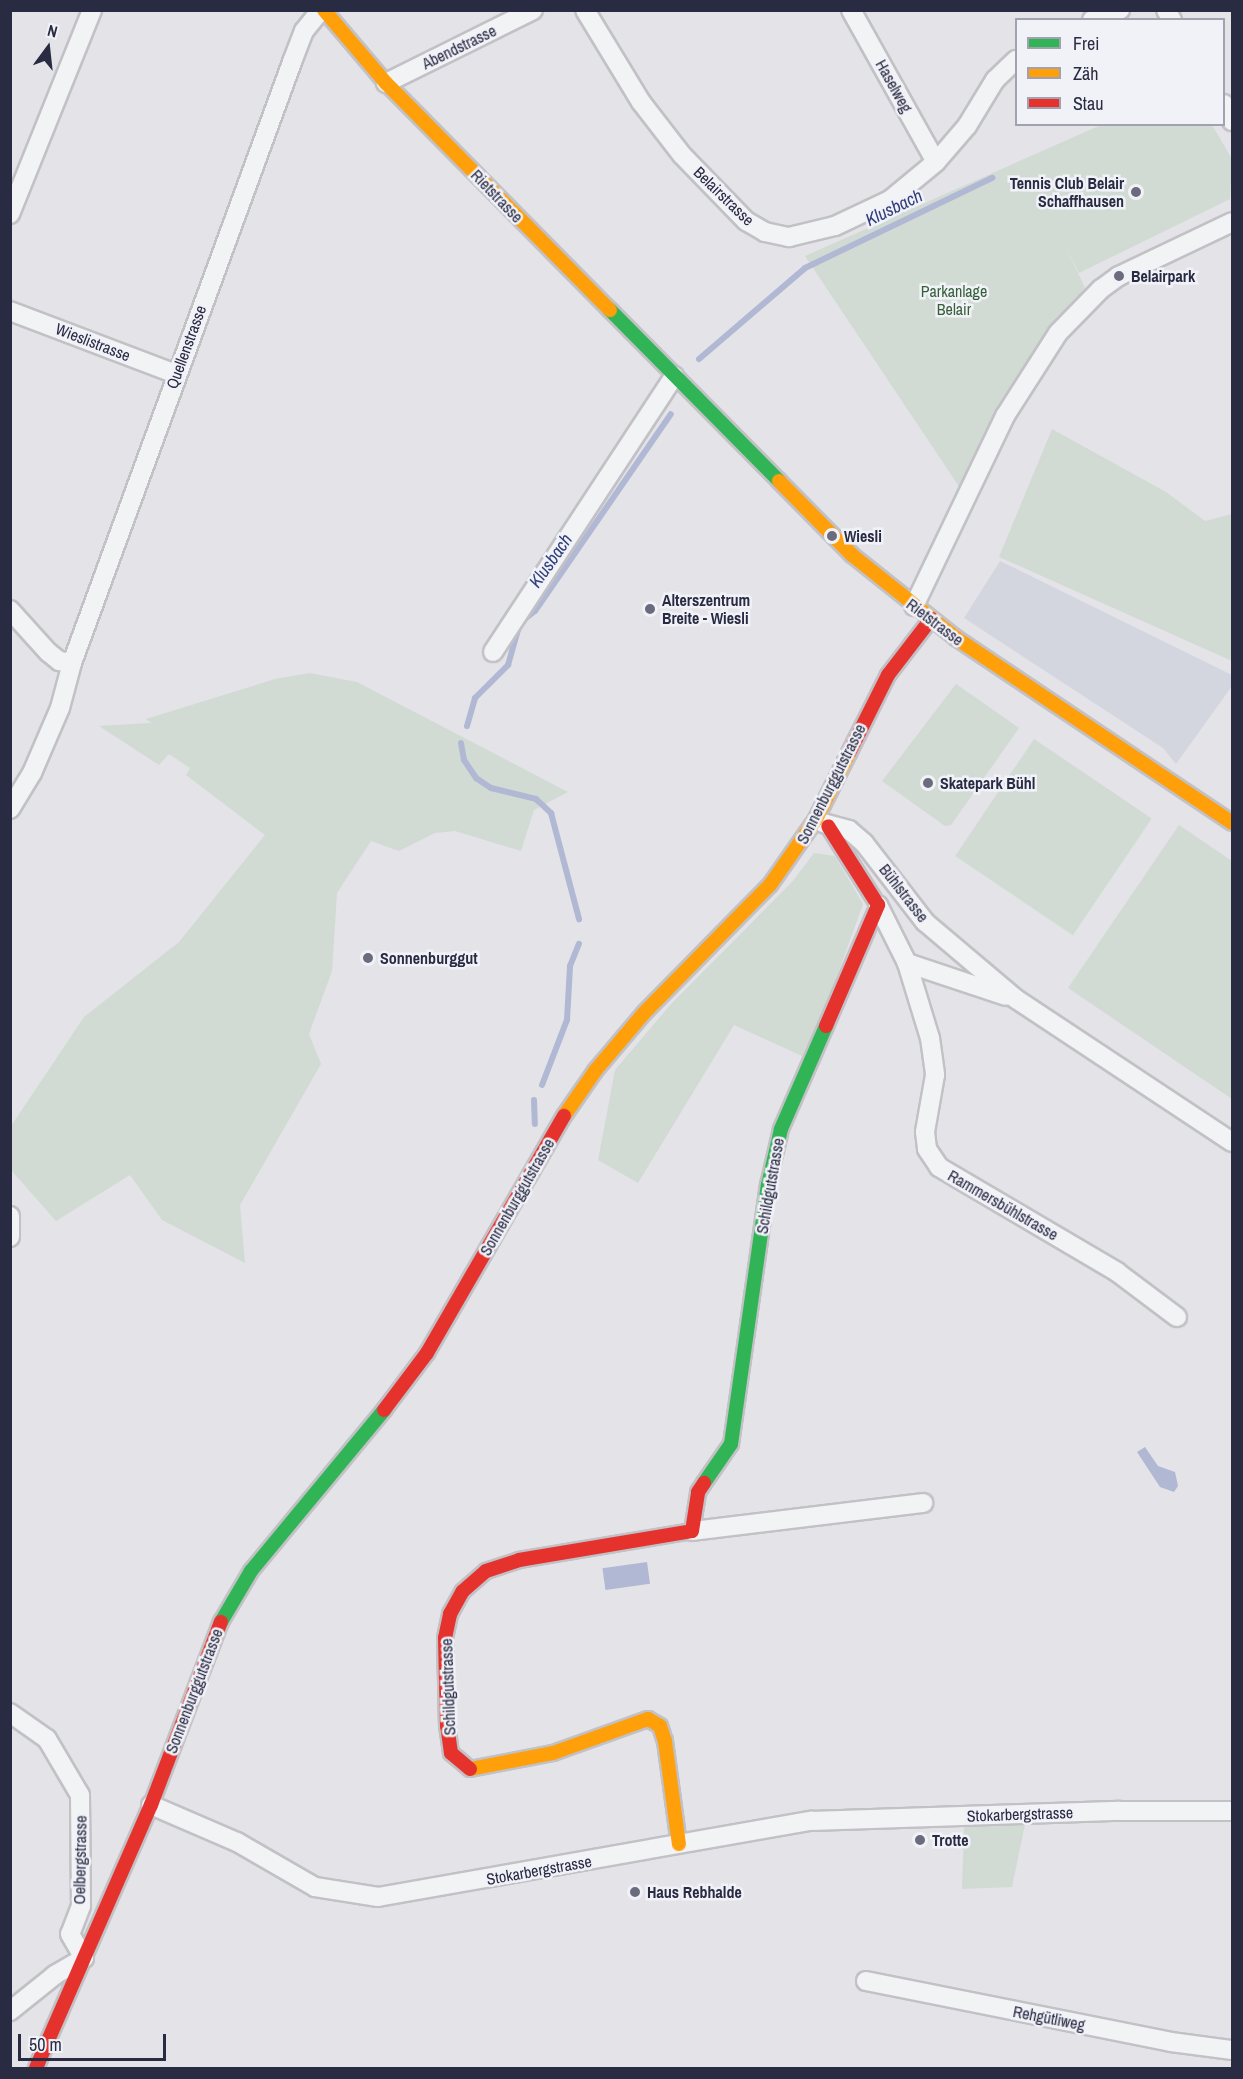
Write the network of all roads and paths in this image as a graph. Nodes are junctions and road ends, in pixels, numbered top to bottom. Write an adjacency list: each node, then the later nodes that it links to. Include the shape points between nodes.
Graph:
1 (92, 10): 13 (street)
2 (323, 10): 9 (street, Rietstrasse); 16 (street, Quellenstrasse, via 304,31)
3 (532, 10): 9 (street, Abendstrasse)
4 (585, 10): 12 (street, Belairstrasse, via 640,102 682,155 746,221 765,232 789,237 835,226 890,200)
5 (851, 10): 12 (street, Haselweg)
6 (1120, 10): 7 (street)
7 (1098, 18)
8 (1015, 62): 12 (street, Belairstrasse, via 995,80 967,126)
9 (386, 83): 17 (street, Rietstrasse)
10 (1225, 106): 11 (street)
11 (1233, 121)
12 (936, 162)
13 (10, 214)
14 (1233, 222): 18 (street, via 1119,276 1058,333 1005,417)
15 (10, 311): 16 (street, Wieslistrasse)
16 (176, 374): 22 (street, Quellenstrasse)
17 (674, 376): 18 (street, Rietstrasse, via 845,548); 21 (street)
18 (914, 606): 20 (street, Rietstrasse)
19 (10, 610): 22 (street, via 48,652 60,661)
20 (931, 619): 24 (street, Sonnenburggutstrasse, via 888,675); 25 (street, Rietstrasse)
21 (493, 652)
22 (72, 663): 23 (street, Quellenstrasse, via 32,773)
23 (10, 809)
24 (822, 823): 26 (street); 28 (street, Bühlstrasse, via 849,830 864,843 925,922); 36 (street, Sonnenburggutstrasse, via 770,885 644,1013 595,1071 570,1106 427,1353 251,1571 214,1633)
25 (1233, 823)
26 (878, 905): 27 (street, Rammersbühlstrasse); 34 (street, Schildgutstrasse, via 780,1129 768,1185 731,1444 698,1492)
27 (907, 963): 28 (street, Bühlstrasse); 32 (street, Rammersbühlstrasse, via 930,1038 935,1075 925,1132 927,1149 939,1167 1117,1272)
28 (1016, 999): 29 (street, Bühlstrasse)
29 (1233, 1142)
30 (10, 1216): 31 (street)
31 (10, 1237)
32 (1177, 1317)
33 (923, 1503): 34 (street, Schildgutstrasse)
34 (692, 1531): 38 (street, Schildgutstrasse, via 519,1560 486,1571 463,1591 450,1614 445,1638 447,1726 451,1753 461,1766 476,1771 554,1753 648,1719 660,1726 665,1741)
35 (10, 1713): 39 (street, Oelbergstrasse, via 47,1739 80,1795 81,1906 70,1934)
36 (151, 1805): 38 (street, Stokarbergstrasse, via 237,1842 315,1887 358,1896 427,1890); 39 (street)
37 (1233, 1811): 38 (street, Stokarbergstrasse, via 812,1821)
38 (679, 1844)
39 (84, 1958): 41 (street); 43 (street)
40 (866, 1981): 42 (street, Rehgütliweg, via 1171,2042)
41 (10, 2011)
42 (1233, 2050)
43 (36, 2068)

